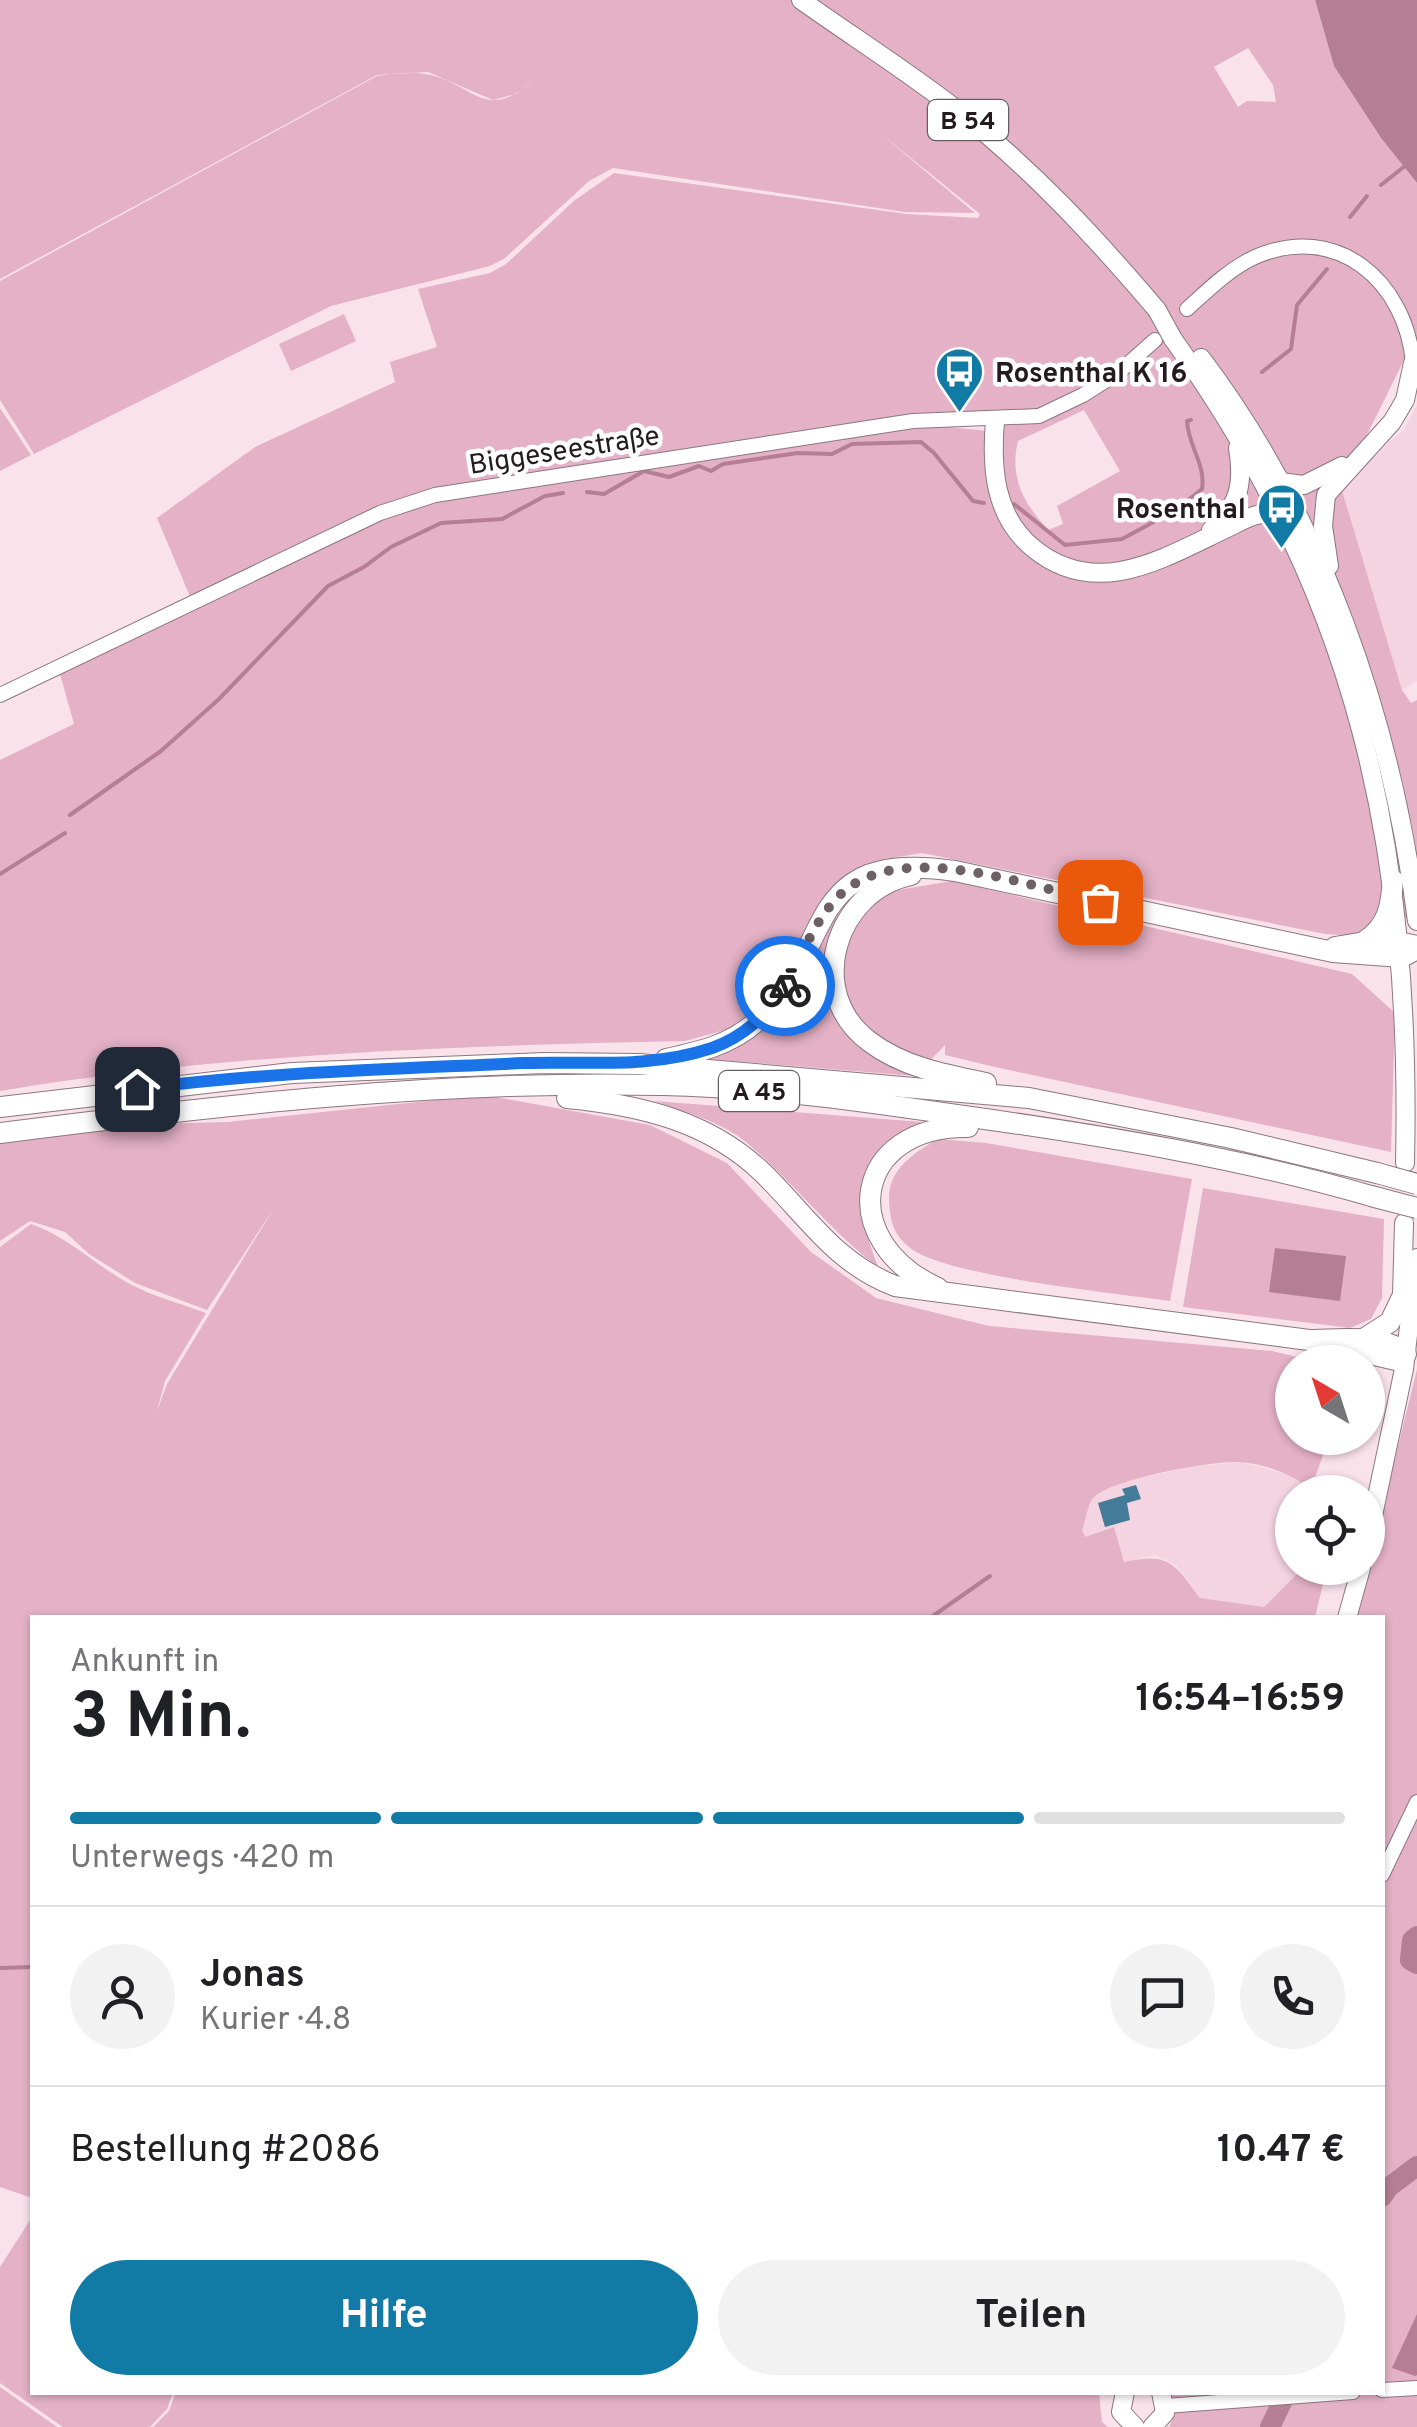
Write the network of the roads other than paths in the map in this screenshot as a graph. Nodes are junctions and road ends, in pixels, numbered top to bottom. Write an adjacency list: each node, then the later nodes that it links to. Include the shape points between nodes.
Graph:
1 (801, 0): 3 (main road, B 54, bridge, via 996,143 1078,220 1157,310)
2 (1187, 309): 4 (street, via 1254,258 1298,247 1326,250 1385,286 1402,312)
3 (1169, 336): 5 (street, Biggeseestraße, via 1057,410); 6 (main road, B 54); 8 (main road, B 54, via 1214,376)
4 (1415, 364): 7 (main road, via 1400,411)
5 (995, 421): 10 (main road, via 998,494 1010,522 1046,558 1107,575); 12 (street, Biggeseestraße, via 912,421 435,495 380,513)
6 (1236, 434): 9 (main road, B 54); 10 (main road, via 1240,491 1224,518)
7 (1360, 456): 8 (main road, via 1304,485); 11 (main road, via 1332,484 1323,508)
8 (1280, 482): 11 (main road, B 54)
9 (1282, 516): 10 (main road, via 1258,513); 13 (main road, B 54)
10 (1190, 546)
11 (1337, 604): 13 (main road, B 54)
12 (0, 696)
13 (1369, 719): 15 (main road, B 54); 16 (main road, B 54, via 1409,853)
14 (955, 871): 18 (highway); 20 (highway, via 898,866 855,883 828,909 783,990 756,1022 712,1048); 22 (highway, via 903,877 862,900 835,950 837,996 861,1035 892,1057)
15 (1392, 880): 17 (highway, via 1387,917); 19 (main road, B 54)
16 (1417, 921)
17 (1365, 941): 18 (highway); 19 (highway)
18 (1312, 947): 19 (highway, via 1363,956)
19 (1409, 948): 26 (main road, B 54)
20 (639, 1064): 22 (highway, A 45); 23 (highway, A 45, via 292,1073)
21 (471, 1088): 24 (highway, A 45, via 664,1085 817,1095); 25 (highway, A 45); 30 (highway, via 612,1103 695,1126 754,1165 854,1266 910,1290)
22 (1030, 1098): 27 (highway, A 45, bridge)
23 (0, 1107)
24 (1044, 1128): 28 (highway, A 45, bridge, via 1206,1154 1372,1196); 30 (highway, via 938,1127 907,1139 883,1163 871,1204 881,1244 902,1268)
25 (0, 1133)
26 (1406, 1163)
27 (1417, 1184)
28 (1411, 1216): 31 (main road)
29 (1417, 1258): 34 (main road)
30 (954, 1294): 32 (highway)
31 (1402, 1295): 33 (highway, via 1390,1322); 34 (main road)
32 (1309, 1340): 33 (highway); 34 (highway)
33 (1362, 1340): 34 (highway)
34 (1400, 1353): 35 (main road)
35 (1386, 1444): 36 (main road); 37 (main road)
36 (1376, 1475)
37 (1380, 1475)
38 (1346, 1585): 40 (main road)
39 (1356, 1585): 41 (main road)
40 (1339, 1615)
41 (1349, 1615)
42 (1417, 1802): 43 (street)
43 (1385, 1869)
44 (1417, 2388): 45 (street)
45 (1385, 2390)
46 (1124, 2395): 50 (main road, via 1121,2412)
47 (1289, 2395): 48 (street)
48 (1247, 2397): 49 (street)
49 (1164, 2399): 51 (main road, via 1162,2419)
50 (1135, 2427)
51 (1152, 2427)

